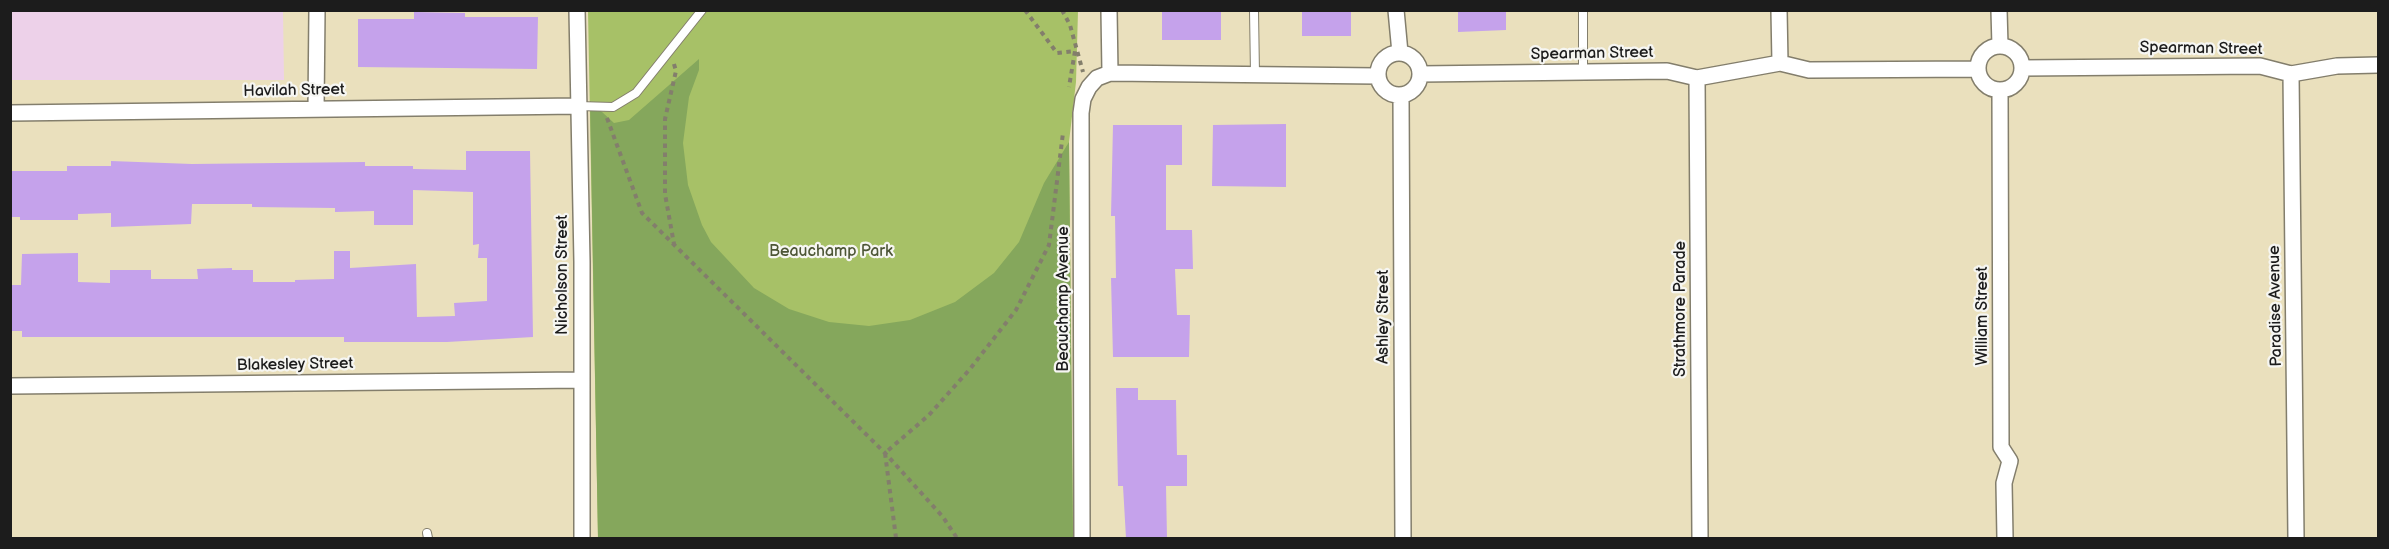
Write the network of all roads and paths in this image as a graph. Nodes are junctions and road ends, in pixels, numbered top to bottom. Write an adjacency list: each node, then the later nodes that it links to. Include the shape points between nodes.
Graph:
1 (317, 10): 33 (street)
2 (577, 10): 31 (street, Nicholson Street)
3 (702, 10): 13 (lane)
4 (1025, 10): 14 (path, via 1057,53)
5 (1062, 10): 14 (path, via 1070,25)
6 (1109, 10): 21 (street)
7 (1254, 10): 24 (lane)
8 (1396, 10): 15 (street)
9 (1583, 10): 20 (lane)
10 (1779, 10): 16 (street)
11 (2000, 10): 12 (street)
12 (2000, 46): 18 (street, via 2012,50); 19 (street, via 1984,53)
13 (670, 49): 32 (lane, via 636,93 621,104); 36 (path, via 676,71 665,119 665,194)
14 (1075, 51): 27 (path); 28 (path)
15 (1400, 53): 22 (street, via 1414,60); 25 (street, via 1383,59)
16 (1780, 63): 19 (street, Spearman Street, via 1809,70); 26 (street, Spearman Street)
17 (2379, 65): 23 (street, Spearman Street, via 2337,66)
18 (2022, 68): 23 (street, Spearman Street, via 2260,66); 29 (street, via 2016,84)
19 (1978, 69): 29 (street, via 1984,84)
20 (1583, 72): 22 (street, Spearman Street); 26 (street, Spearman Street, via 1667,71)
21 (1110, 74): 24 (street); 27 (street, via 1097,78)
22 (1420, 74): 30 (street, via 1416,86)
23 (2291, 74): 47 (street, Paradise Avenue)
24 (1255, 75): 25 (street)
25 (1377, 76): 30 (street, via 1385,91)
26 (1697, 78): 45 (street, Strathmore Parade)
27 (1089, 87): 43 (street, Beauchamp Avenue, via 1081,113)
28 (1068, 89)
29 (2000, 90): 46 (street, William Street, via 2001,447 2010,461 2004,483)
30 (1401, 95): 44 (street, Ashley Street)
31 (578, 106): 32 (lane); 33 (street, Havilah Street); 37 (street, Nicholson Street)
32 (603, 106): 36 (path, via 642,213)
33 (316, 109): 34 (street, Havilah Street)
34 (10, 113)
35 (1064, 125): 39 (path, via 1049,245 1016,310 929,416)
36 (674, 245): 39 (path)
37 (581, 380): 38 (street, Blakesley Street); 40 (street, Nicholson Street)
38 (10, 386)
39 (885, 453): 41 (path); 42 (path)
40 (582, 538)
41 (896, 538)
42 (957, 538)
43 (1082, 538)
44 (1403, 538)
45 (1700, 538)
46 (2004, 538)
47 (2296, 538)

